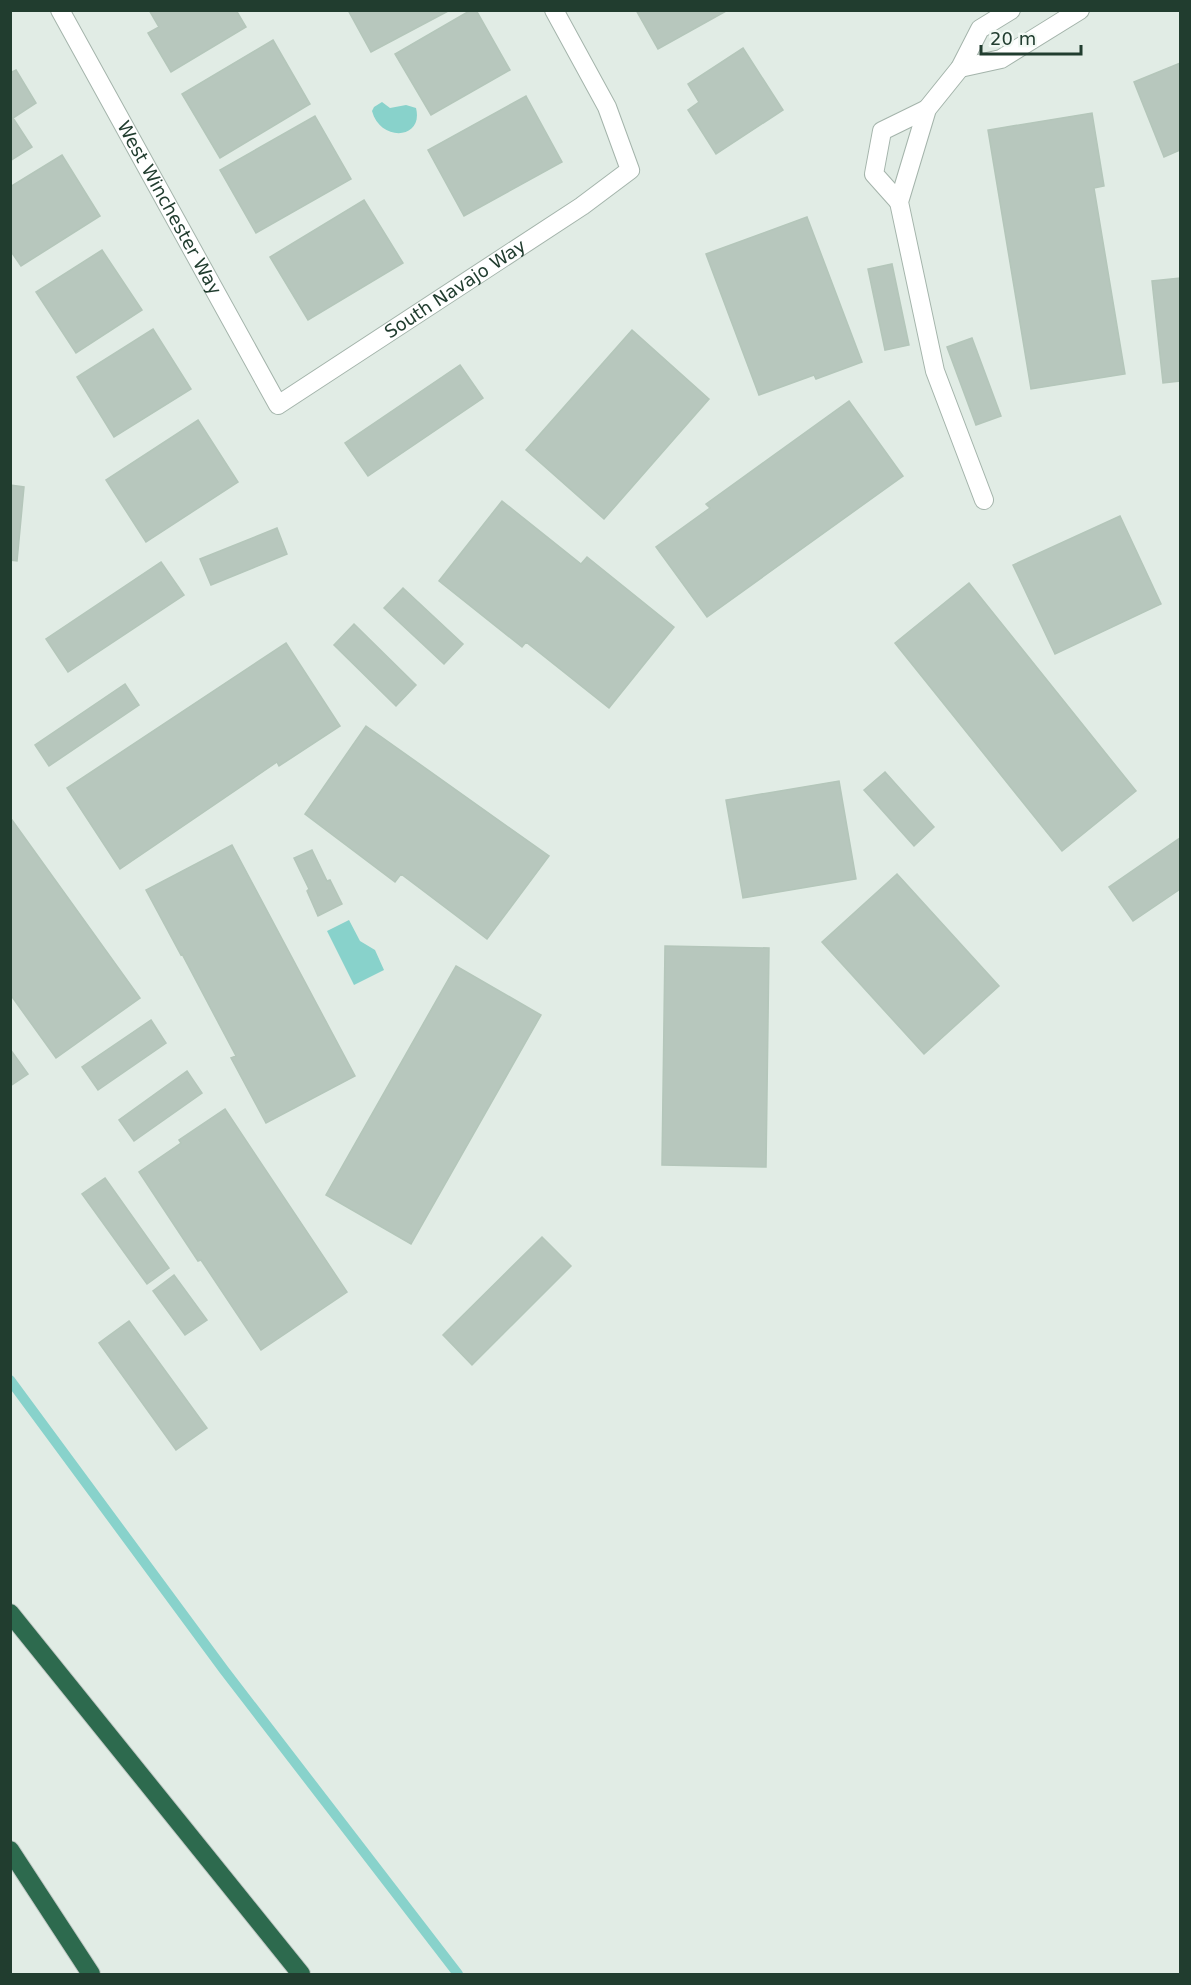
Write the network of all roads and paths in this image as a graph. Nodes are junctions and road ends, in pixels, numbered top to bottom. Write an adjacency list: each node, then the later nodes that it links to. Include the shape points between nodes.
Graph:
1 (60, 10): 8 (street, West Winchester Way)
2 (554, 10): 8 (street, South Navajo Way, via 607,107 630,171)
3 (1011, 10): 5 (street, via 980,29)
4 (1080, 10): 5 (street, via 1001,59)
5 (960, 68): 6 (street)
6 (927, 109): 7 (street); 7 (street, via 882,130 874,174)
7 (899, 202): 9 (street, via 935,371)
8 (278, 405)
9 (984, 500)
10 (10, 1613): 13 (highway)
11 (10, 1850): 12 (highway)
12 (91, 1974)
13 (301, 1974)

